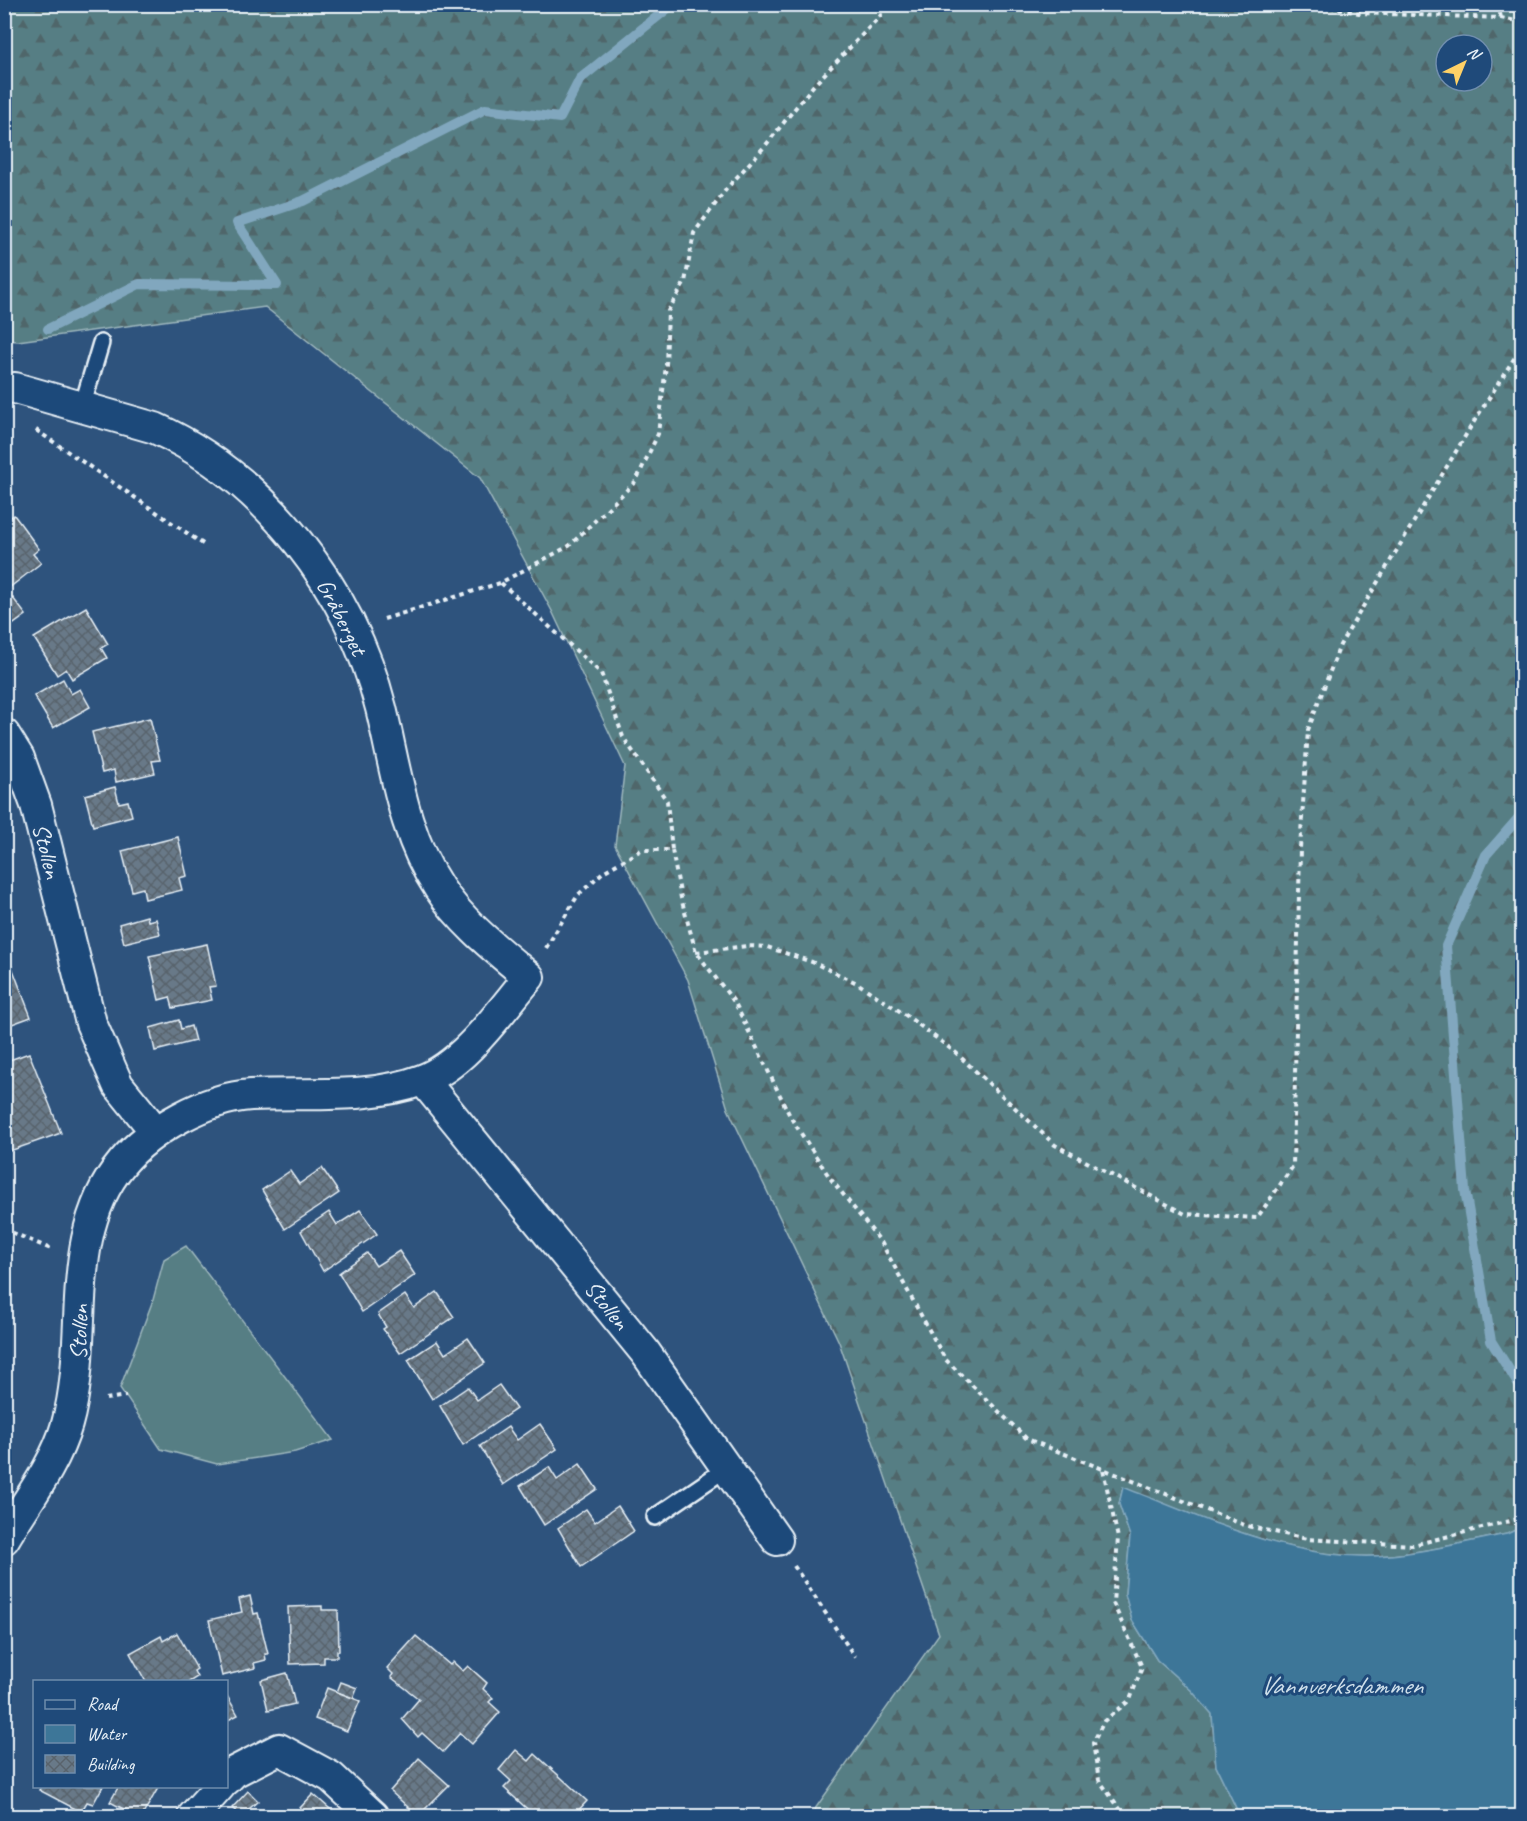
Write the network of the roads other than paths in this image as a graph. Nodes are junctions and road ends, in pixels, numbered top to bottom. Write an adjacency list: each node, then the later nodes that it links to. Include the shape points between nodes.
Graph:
1 (101, 343): 3 (lane)
2 (25, 391): 3 (street, Gråberget)
3 (82, 407): 5 (street, Gråberget, via 171,435 236,479 304,550 352,629 380,705 405,815 423,859 461,916)
4 (4, 734): 7 (street, Stollen, via 19,758 36,805 103,1057 118,1085)
5 (528, 977): 6 (street, Stollen, via 465,1050)
6 (423, 1080): 7 (street, Stollen, via 345,1093 248,1095 183,1116); 8 (street, Stollen, via 645,1352)
7 (156, 1132): 10 (street, Stollen, via 137,1145 120,1165 95,1211 84,1256 79,1365 67,1425 40,1482)
8 (727, 1468): 9 (lane); 11 (street, Stollen)
9 (655, 1517)
10 (4, 1539)
11 (777, 1540)
12 (228, 1778): 15 (street, via 279,1749 331,1777)
13 (218, 1788): 14 (street)
14 (193, 1816)
15 (374, 1816)

